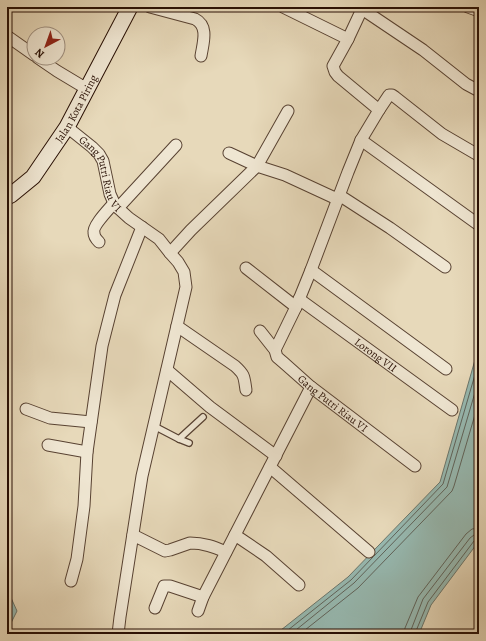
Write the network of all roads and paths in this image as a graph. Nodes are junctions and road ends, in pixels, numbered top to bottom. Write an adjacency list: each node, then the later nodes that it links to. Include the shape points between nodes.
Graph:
1 (130, 7): 12 (street, Jalan Kota Piring)
2 (150, 7): 10 (street, via 199,21 204,29)
3 (283, 7): 8 (street)
4 (468, 7): 6 (street)
5 (362, 8): 8 (street); 13 (street)
6 (479, 11)
7 (7, 36): 9 (street)
8 (348, 39): 14 (street, via 333,69)
9 (26, 49)
10 (201, 56)
11 (50, 66): 12 (street)
12 (87, 89): 16 (street, Jalan Kota Piring)
13 (479, 91)
14 (379, 110): 17 (street); 20 (street, via 389,95 392,95 442,134)
15 (288, 111): 21 (street)
16 (67, 127): 22 (street, Jalan Kota Piring, via 33,177); 24 (street, Gang Putri Riau VI, via 102,158 110,194)
17 (361, 140): 23 (street); 25 (street)
18 (176, 145): 24 (street)
19 (229, 153): 21 (street)
20 (478, 155)
21 (257, 166): 23 (street); 28 (street)
22 (7, 197)
23 (338, 197): 29 (street, via 390,228); 31 (street)
24 (116, 205): 26 (street, Gang Putri Riau VI); 27 (street, via 100,220 94,231)
25 (479, 225)
26 (142, 227): 28 (street, Gang Putri Riau VI, via 159,239); 43 (street, via 115,295 102,346)
27 (99, 242)
28 (170, 253): 33 (street, Gang Putri Riau VI, via 184,272 186,287)
29 (445, 267)
30 (246, 268): 32 (street, Lorong VII)
31 (311, 270): 32 (street); 36 (street)
32 (298, 303): 35 (street); 41 (street, Lorong VII)
33 (177, 326): 37 (street); 39 (street, via 242,372)
34 (260, 331): 35 (street, Gang Putri Riau VI)
35 (275, 350): 38 (street, Gang Putri Riau VI, via 277,357)
36 (446, 369)
37 (167, 370): 44 (street); 49 (street, via 210,407)
38 (311, 387): 49 (street); 50 (street, Gang Putri Riau VI)
39 (246, 390)
40 (26, 408): 43 (street, via 50,418)
41 (452, 410)
42 (203, 417): 45 (lane)
43 (91, 422): 48 (street)
44 (153, 426): 45 (lane); 52 (street)
45 (179, 439): 46 (lane)
46 (189, 443)
47 (48, 445): 48 (street)
48 (86, 452): 56 (street, via 84,506 77,559)
49 (276, 456): 51 (street)
50 (415, 466)
51 (270, 467): 53 (street); 55 (street)
52 (133, 534): 54 (street, via 165,551 193,543); 61 (street)
53 (235, 535): 54 (street); 57 (street, via 266,556)
54 (226, 552): 58 (street)
55 (369, 552)
56 (71, 581)
57 (299, 585)
58 (203, 597): 59 (street, via 164,586); 60 (street)
59 (156, 608)
60 (198, 611)
61 (118, 634)

